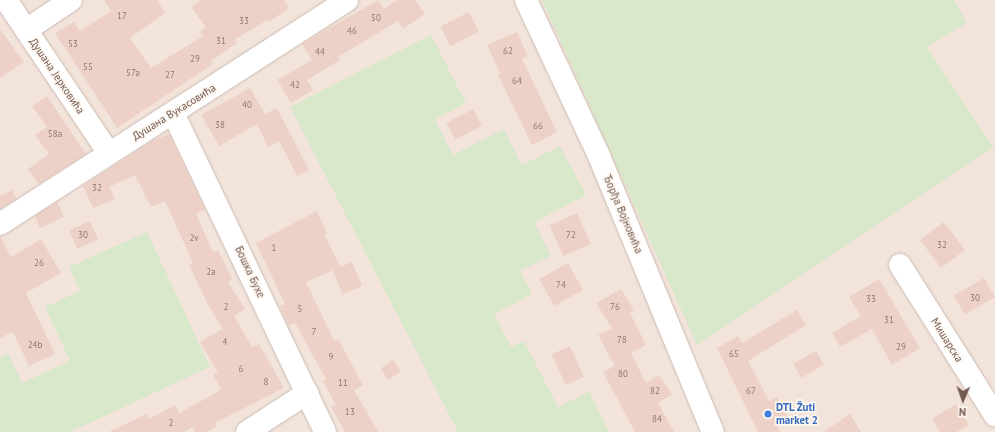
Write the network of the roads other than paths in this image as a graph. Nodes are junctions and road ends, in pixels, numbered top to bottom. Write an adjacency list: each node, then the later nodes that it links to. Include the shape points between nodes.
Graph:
1 (6, 0): 5 (street, Душана Јерковића)
2 (71, 0): 5 (street)
3 (347, 0): 6 (street, Душана Вукасовића)
4 (526, 0): 14 (street, Ђорђа Војновића, via 599,156)
5 (26, 30): 7 (street, Душана Јерковића)
6 (173, 114): 7 (street, Душана Вукасовића); 10 (street, Бошка Бухе)
7 (108, 152): 8 (street, Душана Вукасовића)
8 (0, 224)
9 (900, 265): 11 (street, Мишарска)
10 (307, 394): 12 (street); 13 (street, Бошка Бухе)
11 (995, 415)
12 (247, 432)
13 (325, 432)
14 (713, 432)

